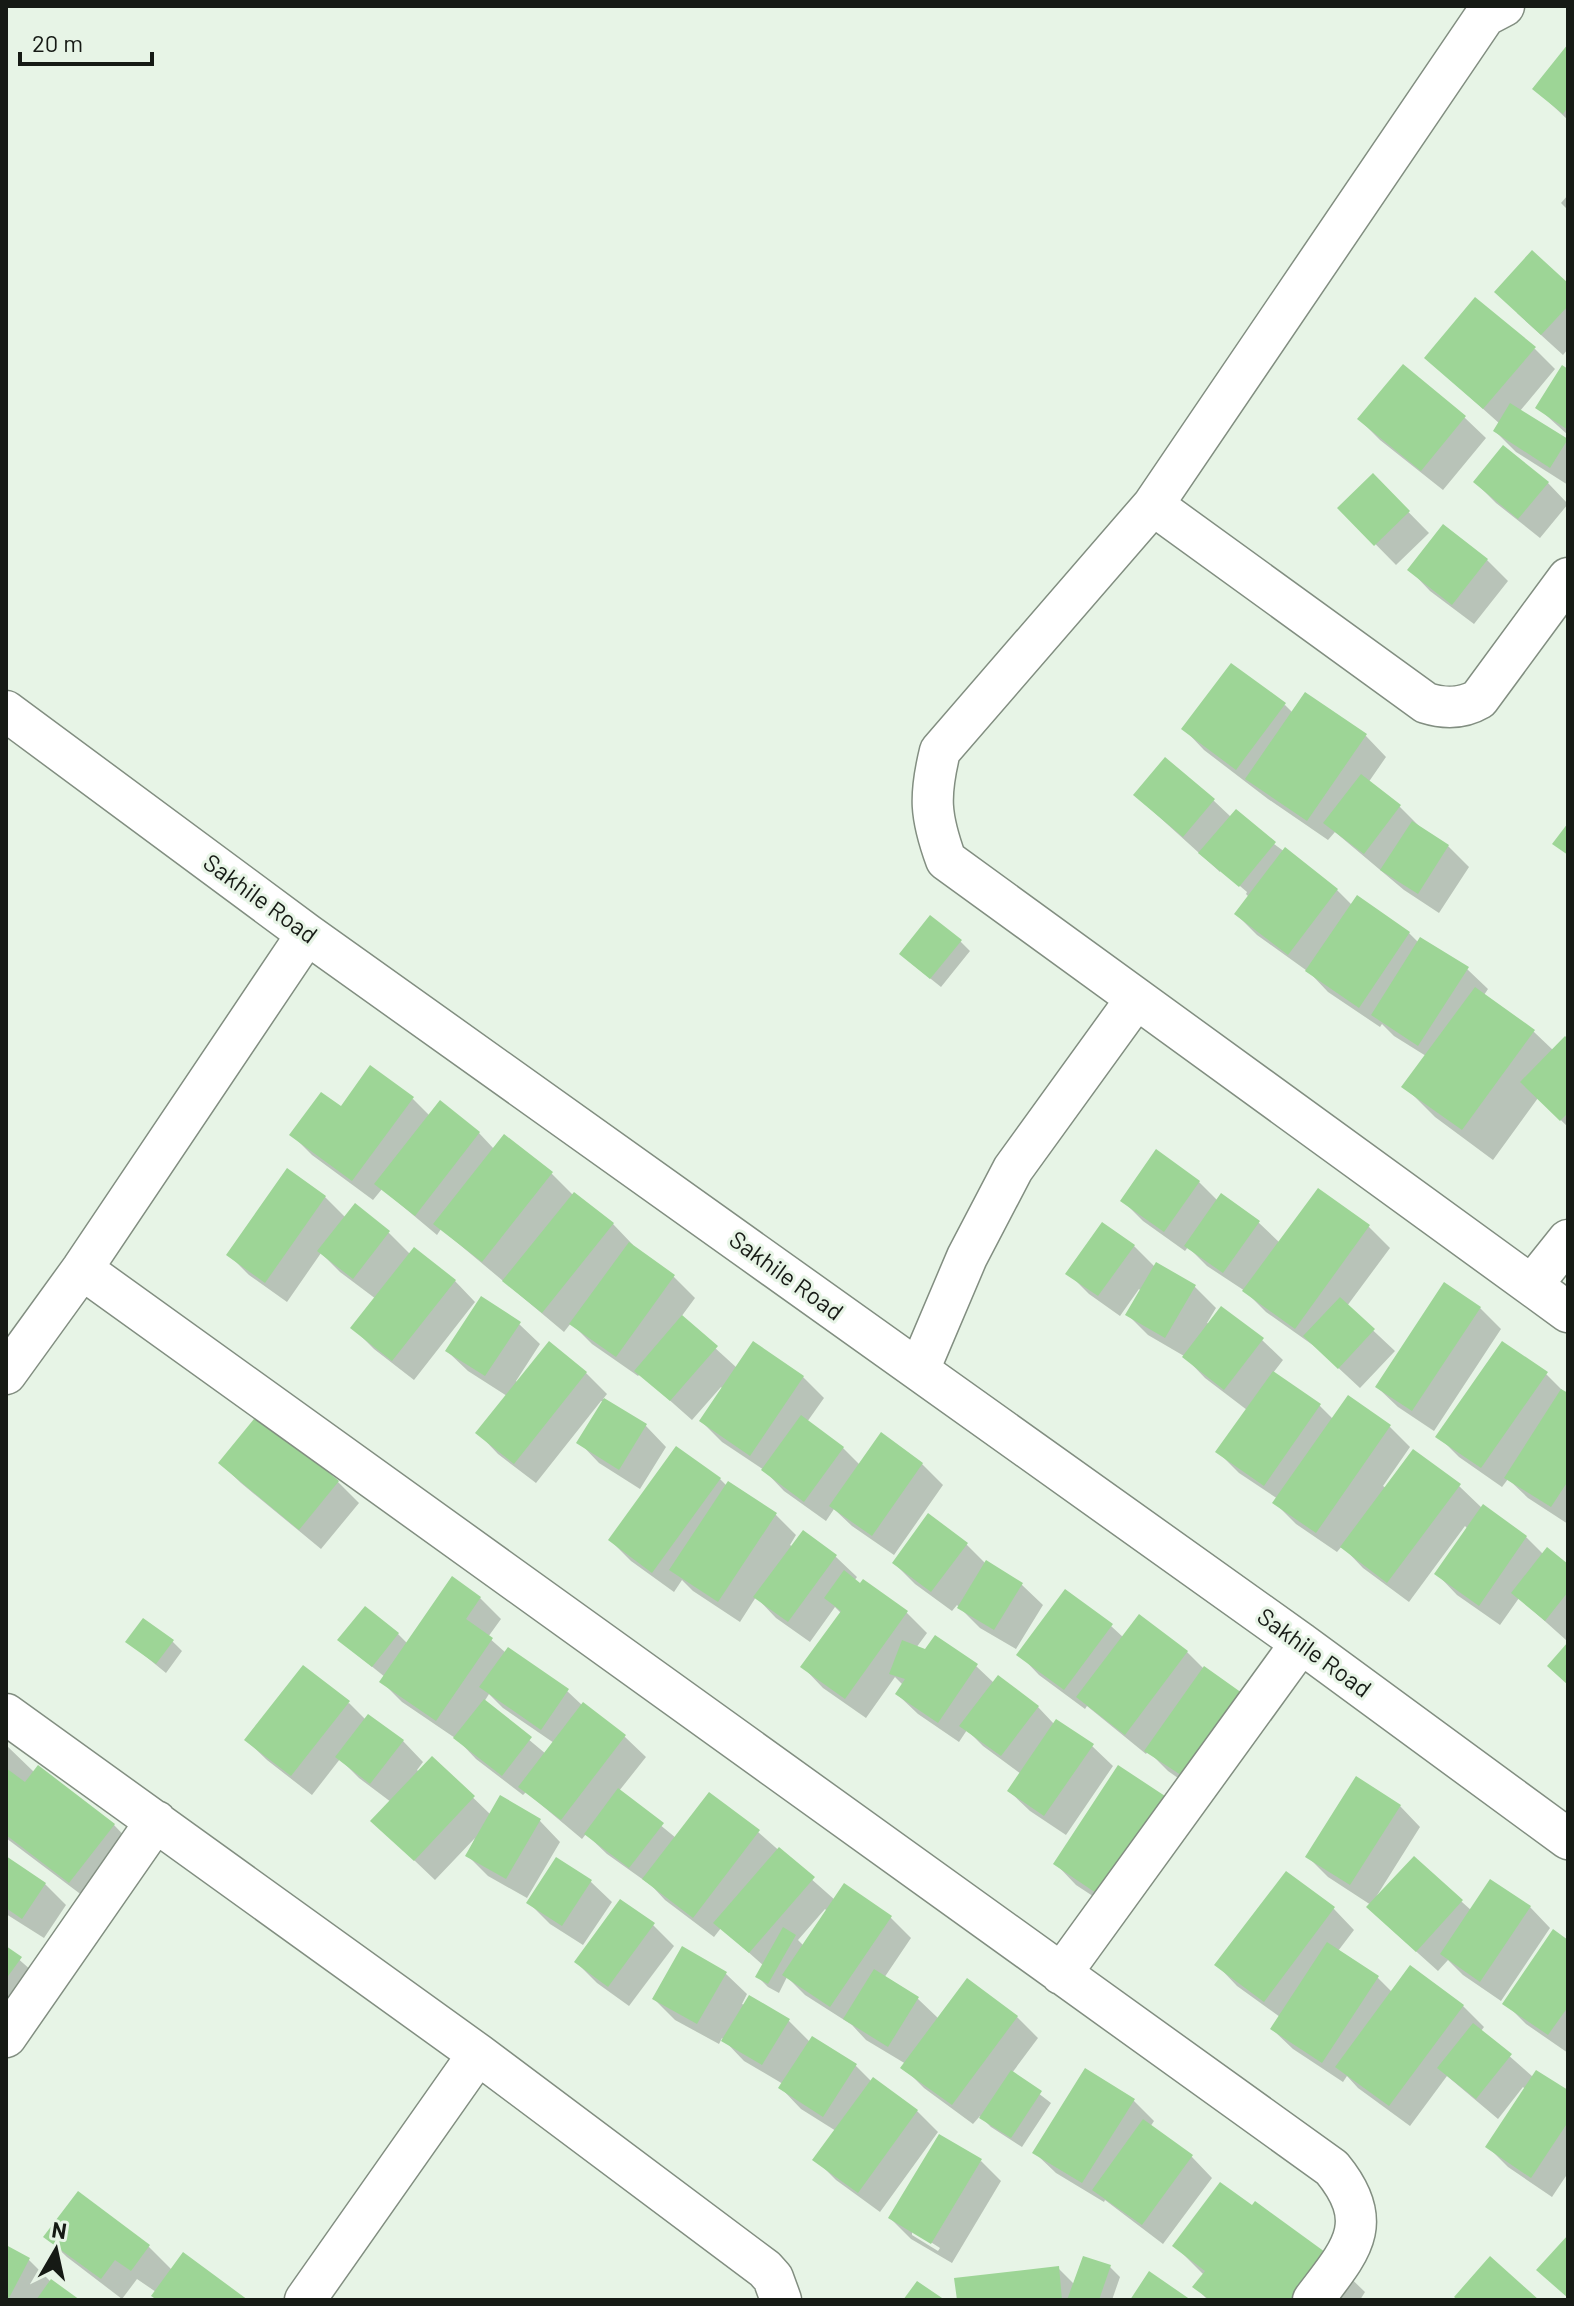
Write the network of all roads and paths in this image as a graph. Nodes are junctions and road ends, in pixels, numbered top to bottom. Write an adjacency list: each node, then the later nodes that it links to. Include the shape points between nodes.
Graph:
1 (1504, 6): 2 (street, via 1485,16)
2 (1153, 505): 3 (street, via 1426,703 1443,708 1479,699); 6 (street, via 940,751 933,781 933,824 946,860)
3 (1568, 578)
4 (6, 711): 5 (street, Sakhile Road)
5 (307, 934): 8 (street); 11 (street, Sakhile Road)
6 (1136, 999): 9 (street); 11 (street, via 1013,1169 967,1257)
7 (1568, 1240): 9 (street)
8 (82, 1269): 12 (street); 17 (street)
9 (1532, 1285): 10 (street)
10 (1568, 1312)
11 (919, 1370): 13 (street, Sakhile Road)
12 (6, 1374)
13 (1301, 1643): 16 (street, Sakhile Road); 17 (street)
14 (6, 1714): 15 (street)
15 (156, 1821): 18 (street); 19 (street)
16 (1568, 1839)
17 (1061, 1974): 22 (street, via 1332,2168 1350,2190 1356,2210 1348,2253)
18 (6, 2037)
19 (478, 2054): 20 (street); 21 (street, via 765,2269)
20 (305, 2300)
21 (781, 2300)
22 (1313, 2300)

